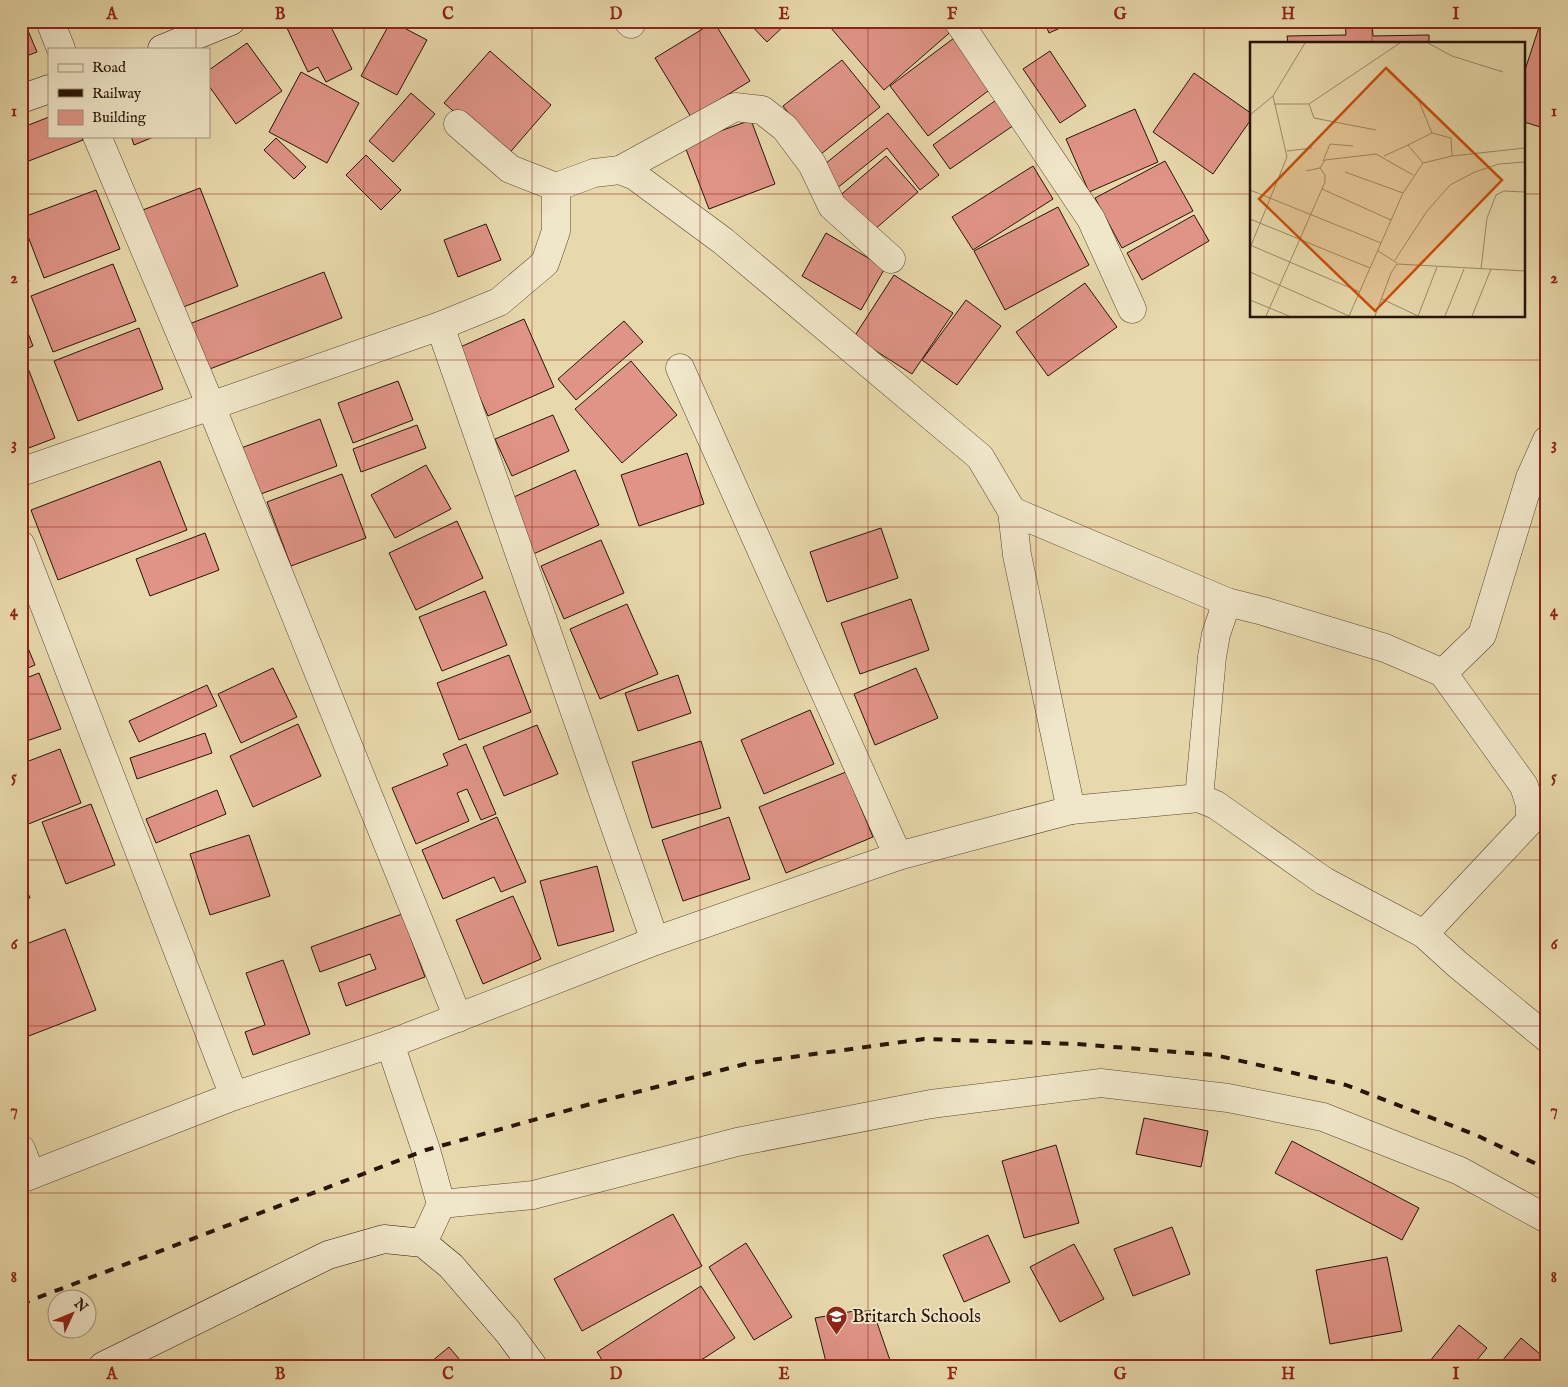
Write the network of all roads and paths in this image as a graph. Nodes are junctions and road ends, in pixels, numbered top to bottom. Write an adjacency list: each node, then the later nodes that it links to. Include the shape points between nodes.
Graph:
1 (50, 21): 4 (street)
2 (231, 21): 5 (street)
3 (958, 21): 13 (street, via 1091,219)
4 (61, 48)
5 (164, 48)
6 (48, 89): 7 (street)
7 (21, 99)
8 (458, 124): 11 (street, via 510,169)
9 (98, 138): 16 (street)
10 (620, 170): 11 (street, via 594,173); 12 (street, via 736,107 762,110 785,128 812,164 832,206); 19 (street, via 635,176 723,241 980,457)
11 (556, 187): 14 (street, via 556,231 545,264 499,302)
12 (891, 259)
13 (1132, 309)
14 (440, 326): 16 (street); 27 (street)
15 (680, 368): 25 (street)
16 (211, 406): 18 (street); 28 (street)
17 (1547, 440): 22 (street, via 1530,478 1482,636)
18 (21, 472)
19 (1012, 511): 21 (street); 24 (street, via 1017,555)
20 (21, 545): 31 (street)
21 (1227, 602): 22 (street, via 1385,648); 23 (street, via 1212,657)
22 (1443, 673): 26 (street, via 1524,786 1530,805 1530,821)
23 (1199, 798): 24 (street); 26 (street, via 1216,805 1324,881)
24 (1071, 810): 25 (street)
25 (898, 856): 27 (street)
26 (1424, 934): 29 (street)
27 (655, 941): 28 (street)
28 (458, 1018): 30 (street)
29 (1547, 1038)
30 (390, 1044): 31 (street); 34 (street, via 426,1150)
31 (234, 1096): 33 (street)
32 (21, 1150): 33 (street)
33 (26, 1177)
34 (440, 1204): 35 (street, via 533,1195 737,1142 931,1104 1101,1083 1228,1098 1323,1117 1460,1171); 36 (street)
35 (1547, 1218)
36 (423, 1243): 37 (street, via 384,1239 328,1255); 38 (street, via 451,1266)
37 (111, 1364)
38 (533, 1366)

